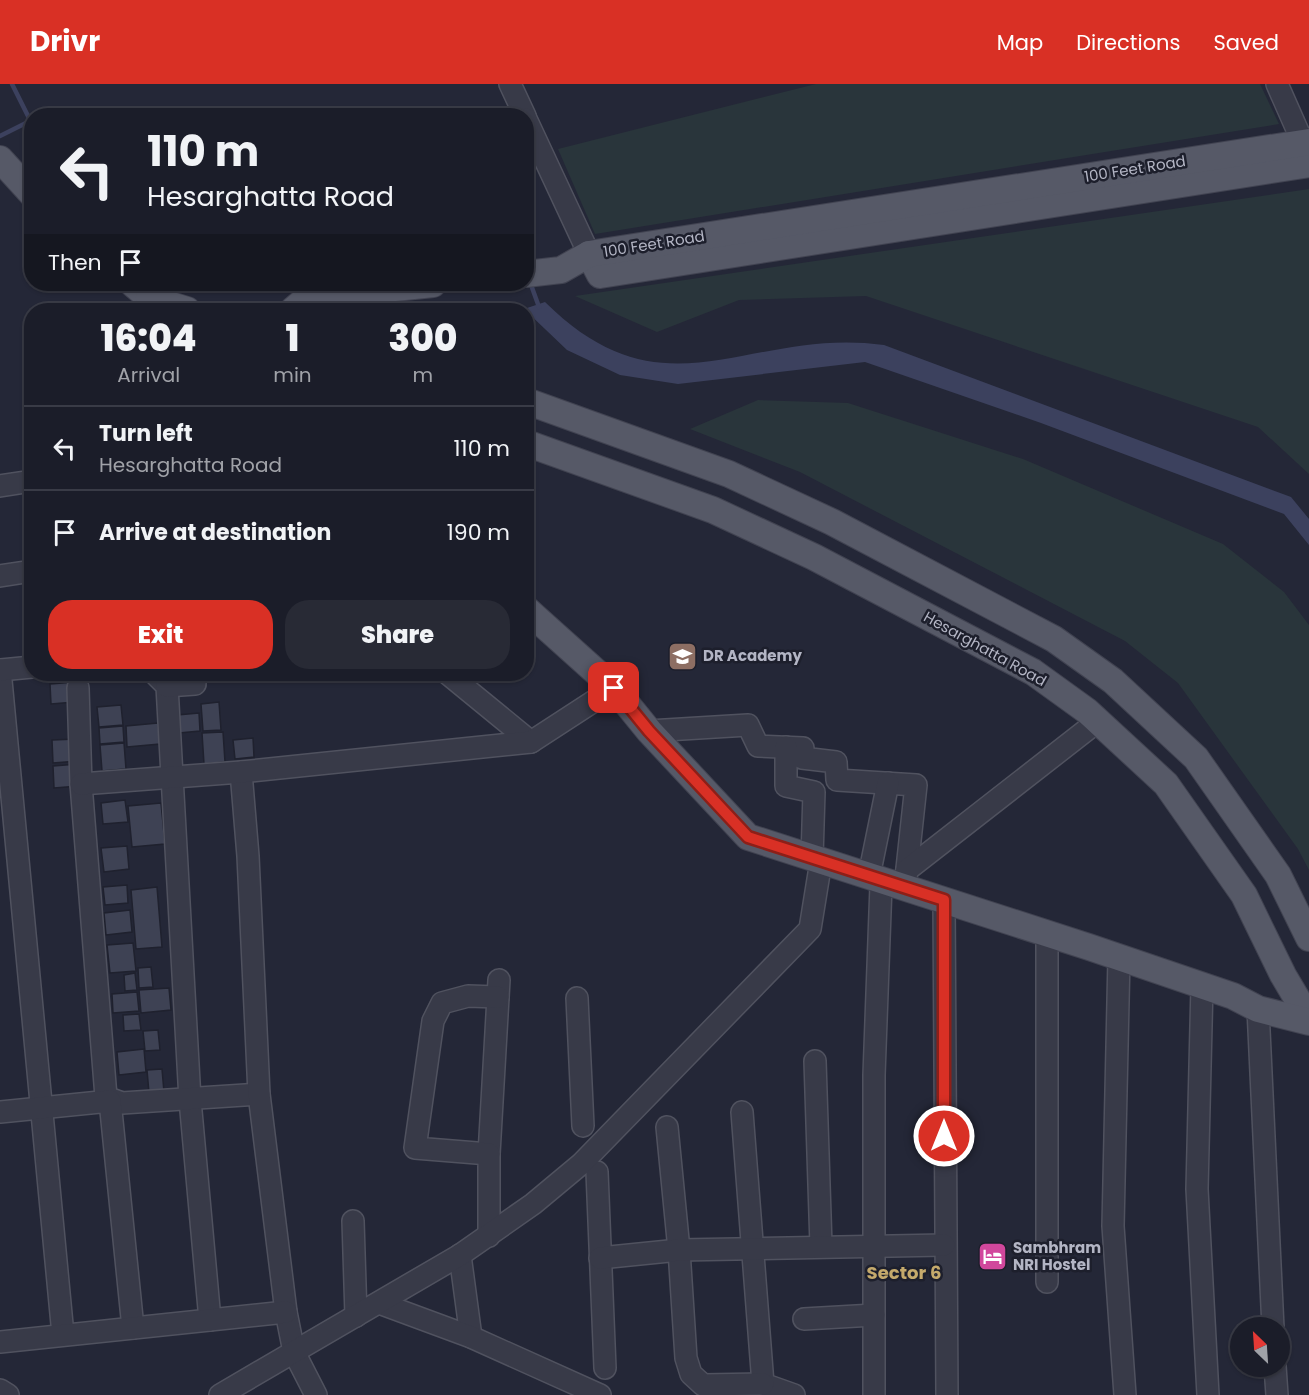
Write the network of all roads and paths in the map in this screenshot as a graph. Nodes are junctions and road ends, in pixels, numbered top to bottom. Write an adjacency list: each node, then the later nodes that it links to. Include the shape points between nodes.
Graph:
1 (510, 84): 3 (street)
2 (1277, 84): 5 (street)
3 (522, 108)
4 (534, 134): 8 (street)
5 (1307, 150): 8 (main road, 100 Feet Road, via 600,275)
6 (0, 159): 7 (main road)
7 (24, 185)
8 (589, 254): 9 (main road, via 561,270)
9 (534, 273)
10 (366, 291): 13 (main road, via 308,297)
11 (149, 297): 12 (main road)
12 (167, 303)
13 (301, 303)
14 (534, 404): 41 (main road, via 729,474 832,522 1054,639 1113,681 1196,758 1278,875)
15 (534, 446): 29 (main road, Hesarghatta Road, via 713,510 814,557 1033,672)
16 (24, 482): 17 (street)
17 (0, 486)
18 (24, 572): 19 (street)
19 (0, 576)
20 (534, 616): 28 (main road, Hesarghatta Road)
21 (24, 668): 22 (street)
22 (0, 670): 51 (street)
23 (161, 681): 34 (street)
24 (170, 681): 26 (street)
25 (457, 681): 31 (street)
26 (195, 684)
27 (78, 688): 36 (street)
28 (614, 688): 30 (main road, Hesarghatta Road); 31 (street)
29 (1098, 721): 38 (street); 46 (main road, Hesarghatta Road, via 1166,784 1244,895)
30 (649, 731): 32 (street, via 748,725 758,746); 37 (main road, Hesarghatta Road, via 748,837)
31 (531, 742): 33 (street)
32 (786, 747): 35 (street, via 803,748 802,758 836,762 837,780); 37 (street, via 786,786 814,792)
33 (240, 772): 34 (street); 48 (street, via 248,856)
34 (174, 778): 36 (street); 49 (street)
35 (888, 783): 38 (street); 38 (street, via 916,785)
36 (81, 784): 50 (street, via 100,1049 106,1097)
37 (817, 859): 38 (main road, Hesarghatta Road); 59 (street, via 810,929 581,1164)
38 (891, 879): 39 (main road, Hesarghatta Road); 63 (street, via 881,885 876,992)
39 (944, 900): 40 (main road, Hesarghatta Road); 60 (street)
40 (1047, 933): 42 (main road, Hesarghatta Road); 67 (street)
41 (1309, 938)
42 (1119, 957): 43 (main road, Hesarghatta Road); 91 (street, via 1113,1226)
43 (1202, 985): 45 (main road, Hesarghatta Road); 92 (street, via 1197,1189)
44 (577, 998): 54 (street)
45 (1257, 1009): 46 (main road, Hesarghatta Road); 72 (street)
46 (1309, 1021)
47 (815, 1061): 61 (street)
48 (259, 1094): 49 (street); 69 (street)
49 (190, 1100): 50 (street); 74 (street)
50 (110, 1101): 51 (street); 75 (street)
51 (42, 1108): 52 (street); 76 (street)
52 (0, 1112)
53 (742, 1112): 62 (street)
54 (583, 1126)
55 (667, 1128): 64 (street)
56 (489, 1154): 56 (street, via 406,1146 434,1021 442,1003 498,988); 59 (street)
57 (597, 1172): 66 (street)
58 (353, 1221): 71 (street)
59 (489, 1236): 65 (street)
60 (944, 1245): 63 (street); 90 (street)
61 (821, 1246): 62 (street); 63 (street)
62 (753, 1248): 64 (street); 82 (street)
63 (875, 1248): 70 (street)
64 (679, 1250): 66 (street); 82 (street, via 686,1358 691,1374 703,1385)
65 (460, 1256): 68 (street); 77 (street)
66 (600, 1258): 80 (street)
67 (1047, 1282)
68 (379, 1303): 71 (street); 77 (street)
69 (286, 1312): 74 (street); 79 (street)
70 (874, 1315): 73 (street); 89 (street)
71 (356, 1316): 79 (street)
72 (1272, 1317)
73 (804, 1319)
74 (210, 1320): 75 (street)
75 (133, 1328): 76 (street)
76 (63, 1335): 78 (street)
77 (471, 1337): 87 (street)
78 (0, 1342)
79 (294, 1352): 85 (street); 86 (street)
80 (605, 1368)
81 (1275, 1377): 93 (street)
82 (763, 1384): 88 (street)
83 (0, 1390): 84 (street)
84 (8, 1395)
85 (220, 1395)
86 (315, 1395)
87 (600, 1395)
88 (794, 1395)
89 (874, 1395)
90 (947, 1395)
91 (1125, 1395)
92 (1208, 1395)
93 (1276, 1395)

